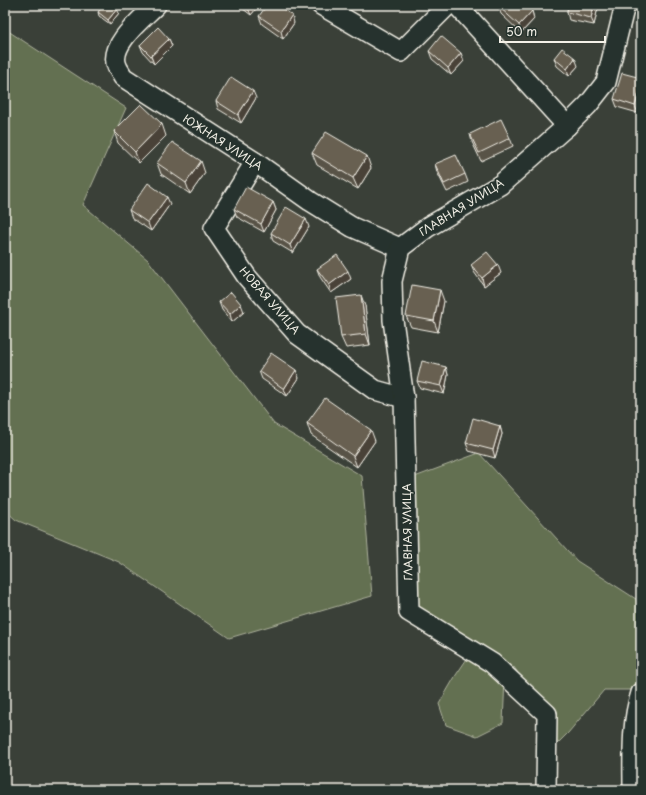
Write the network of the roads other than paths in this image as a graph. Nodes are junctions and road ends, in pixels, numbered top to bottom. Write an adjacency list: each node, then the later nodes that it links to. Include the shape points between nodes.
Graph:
1 (156, 5): 7 (street, ЮЖНАЯ УЛИЦА, via 122,40 116,50 116,65 123,77)
2 (321, 5): 3 (street, via 401,52)
3 (448, 5)
4 (457, 5): 6 (street)
5 (625, 5): 6 (street, ГЛАВНАЯ УЛИЦА, via 606,82)
6 (567, 126): 8 (street, ГЛАВНАЯ УЛИЦА, via 500,185 428,227)
7 (255, 162): 8 (street, ЮЖНАЯ УЛИЦА, via 352,227); 9 (street, НОВАЯ УЛИЦА, via 214,228 247,277 297,334 375,390)
8 (400, 248): 9 (street, ГЛАВНАЯ УЛИЦА, via 392,281 393,320)
9 (404, 398): 11 (street, ГЛАВНАЯ УЛИЦА, via 409,612 492,663 547,714)
10 (641, 692): 12 (street, via 637,705 633,754)
11 (546, 790)
12 (633, 790)

